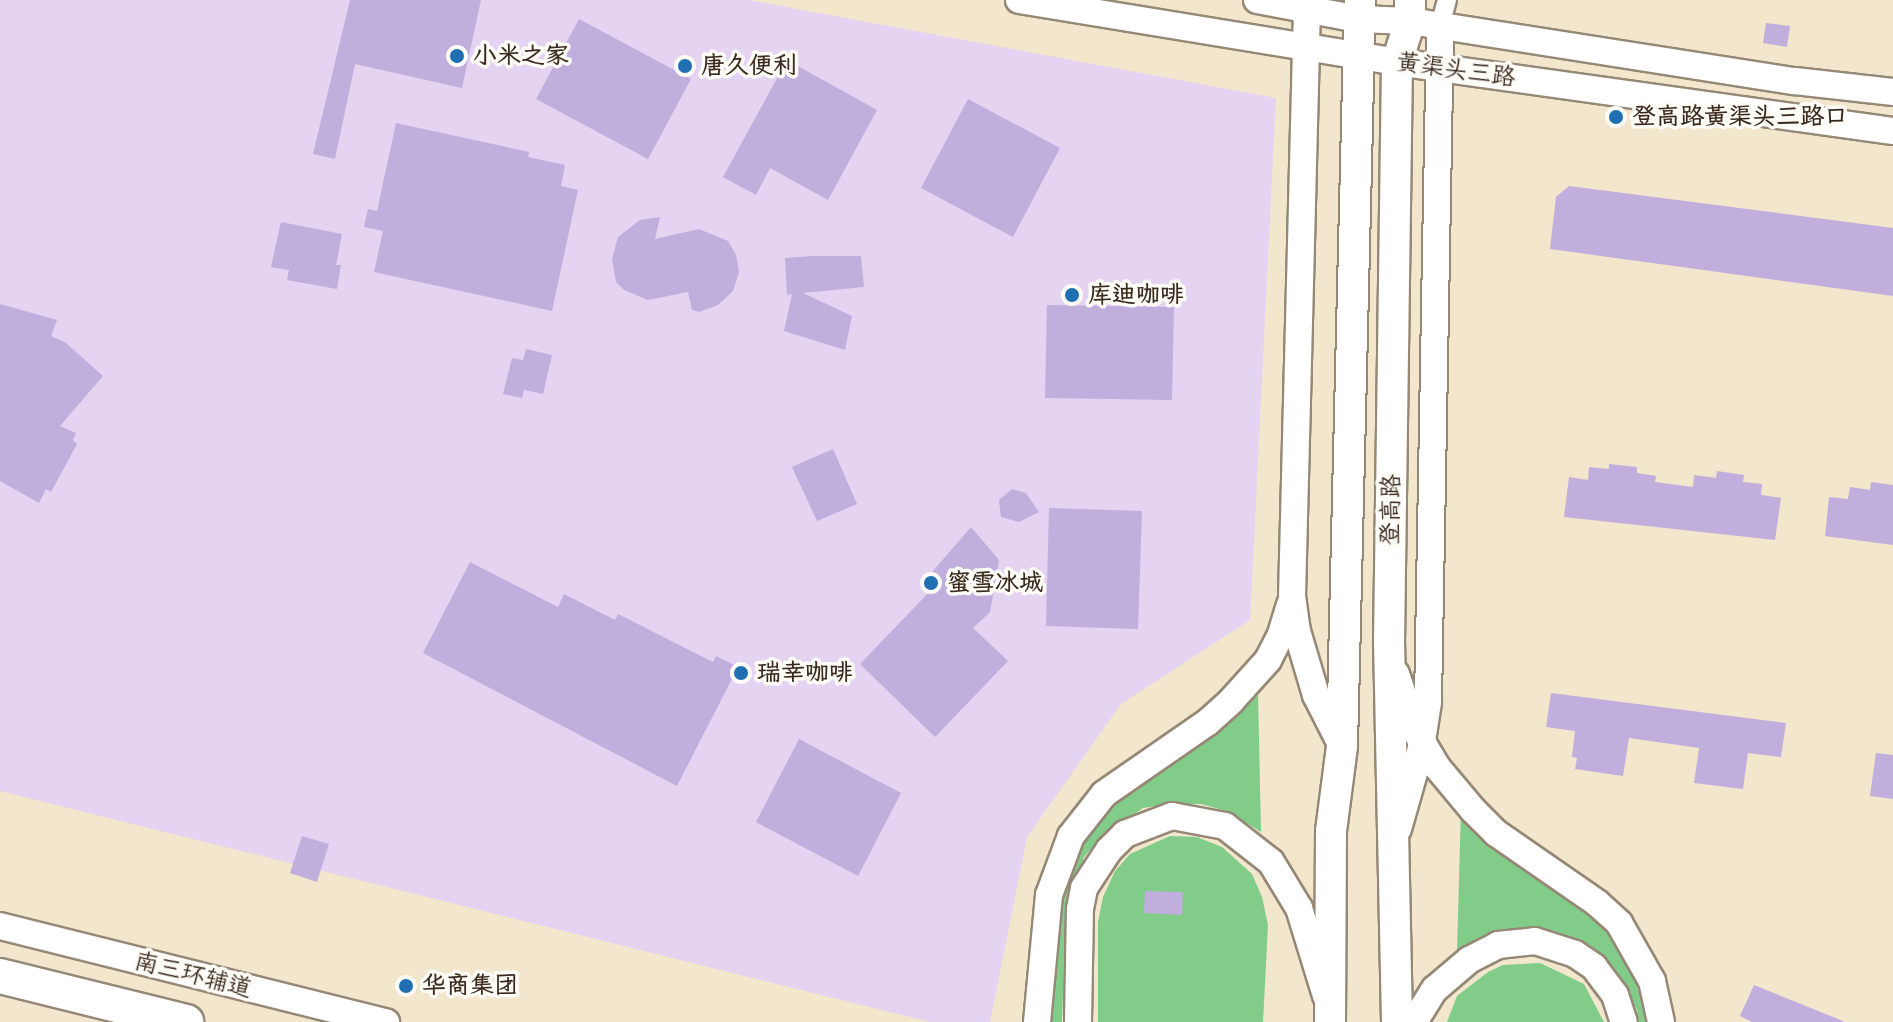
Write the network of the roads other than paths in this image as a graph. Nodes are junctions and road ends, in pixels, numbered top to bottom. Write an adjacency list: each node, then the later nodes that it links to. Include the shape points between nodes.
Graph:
1 (1019, 0): 8 (street, 黄渠头三路)
2 (1257, 0): 4 (street, 黄渠头三路)
3 (1447, 0): 7 (street)
4 (1309, 4): 5 (street, 黄渠头三路); 8 (street)
5 (1360, 10): 6 (street, 黄渠头三路); 9 (main road, 登高路)
6 (1410, 10): 7 (street, 黄渠头三路); 10 (main road, 登高路)
7 (1440, 26): 11 (street); 12 (street, 黄渠头三路)
8 (1306, 46): 9 (street, 黄渠头三路); 14 (street)
9 (1358, 56): 10 (street, 黄渠头三路); 17 (main road, 登高路)
10 (1397, 62): 11 (street, 黄渠头三路); 15 (main road, 登高路)
11 (1439, 68): 13 (street, 黄渠头三路); 16 (street, via 1430,640)
12 (1893, 92)
13 (1893, 131)
14 (1292, 596): 17 (street, via 1309,675); 24 (street, via 1268,660 1231,701 1104,794 1071,836 1049,895)
15 (1389, 643): 16 (street, via 1399,692); 18 (main road, 登高路)
16 (1422, 742): 18 (street); 29 (street, via 1496,833 1619,923 1652,981)
17 (1342, 746): 21 (main road, 登高路, via 1331,831)
18 (1394, 848): 26 (main road, 登高路)
19 (0, 926): 23 (street, 南三环辅道)
20 (0, 976): 22 (highway)
21 (1330, 1016): 25 (street, via 1299,908 1271,862 1225,826 1172,816 1125,834 1084,888)
22 (186, 1022)
23 (386, 1022)
24 (1037, 1022)
25 (1078, 1022)
26 (1397, 1022)
27 (1414, 1022): 28 (street, via 1435,989 1469,960 1498,945 1535,941 1575,954 1594,967 1615,995)
28 (1624, 1022)
29 (1661, 1022)

